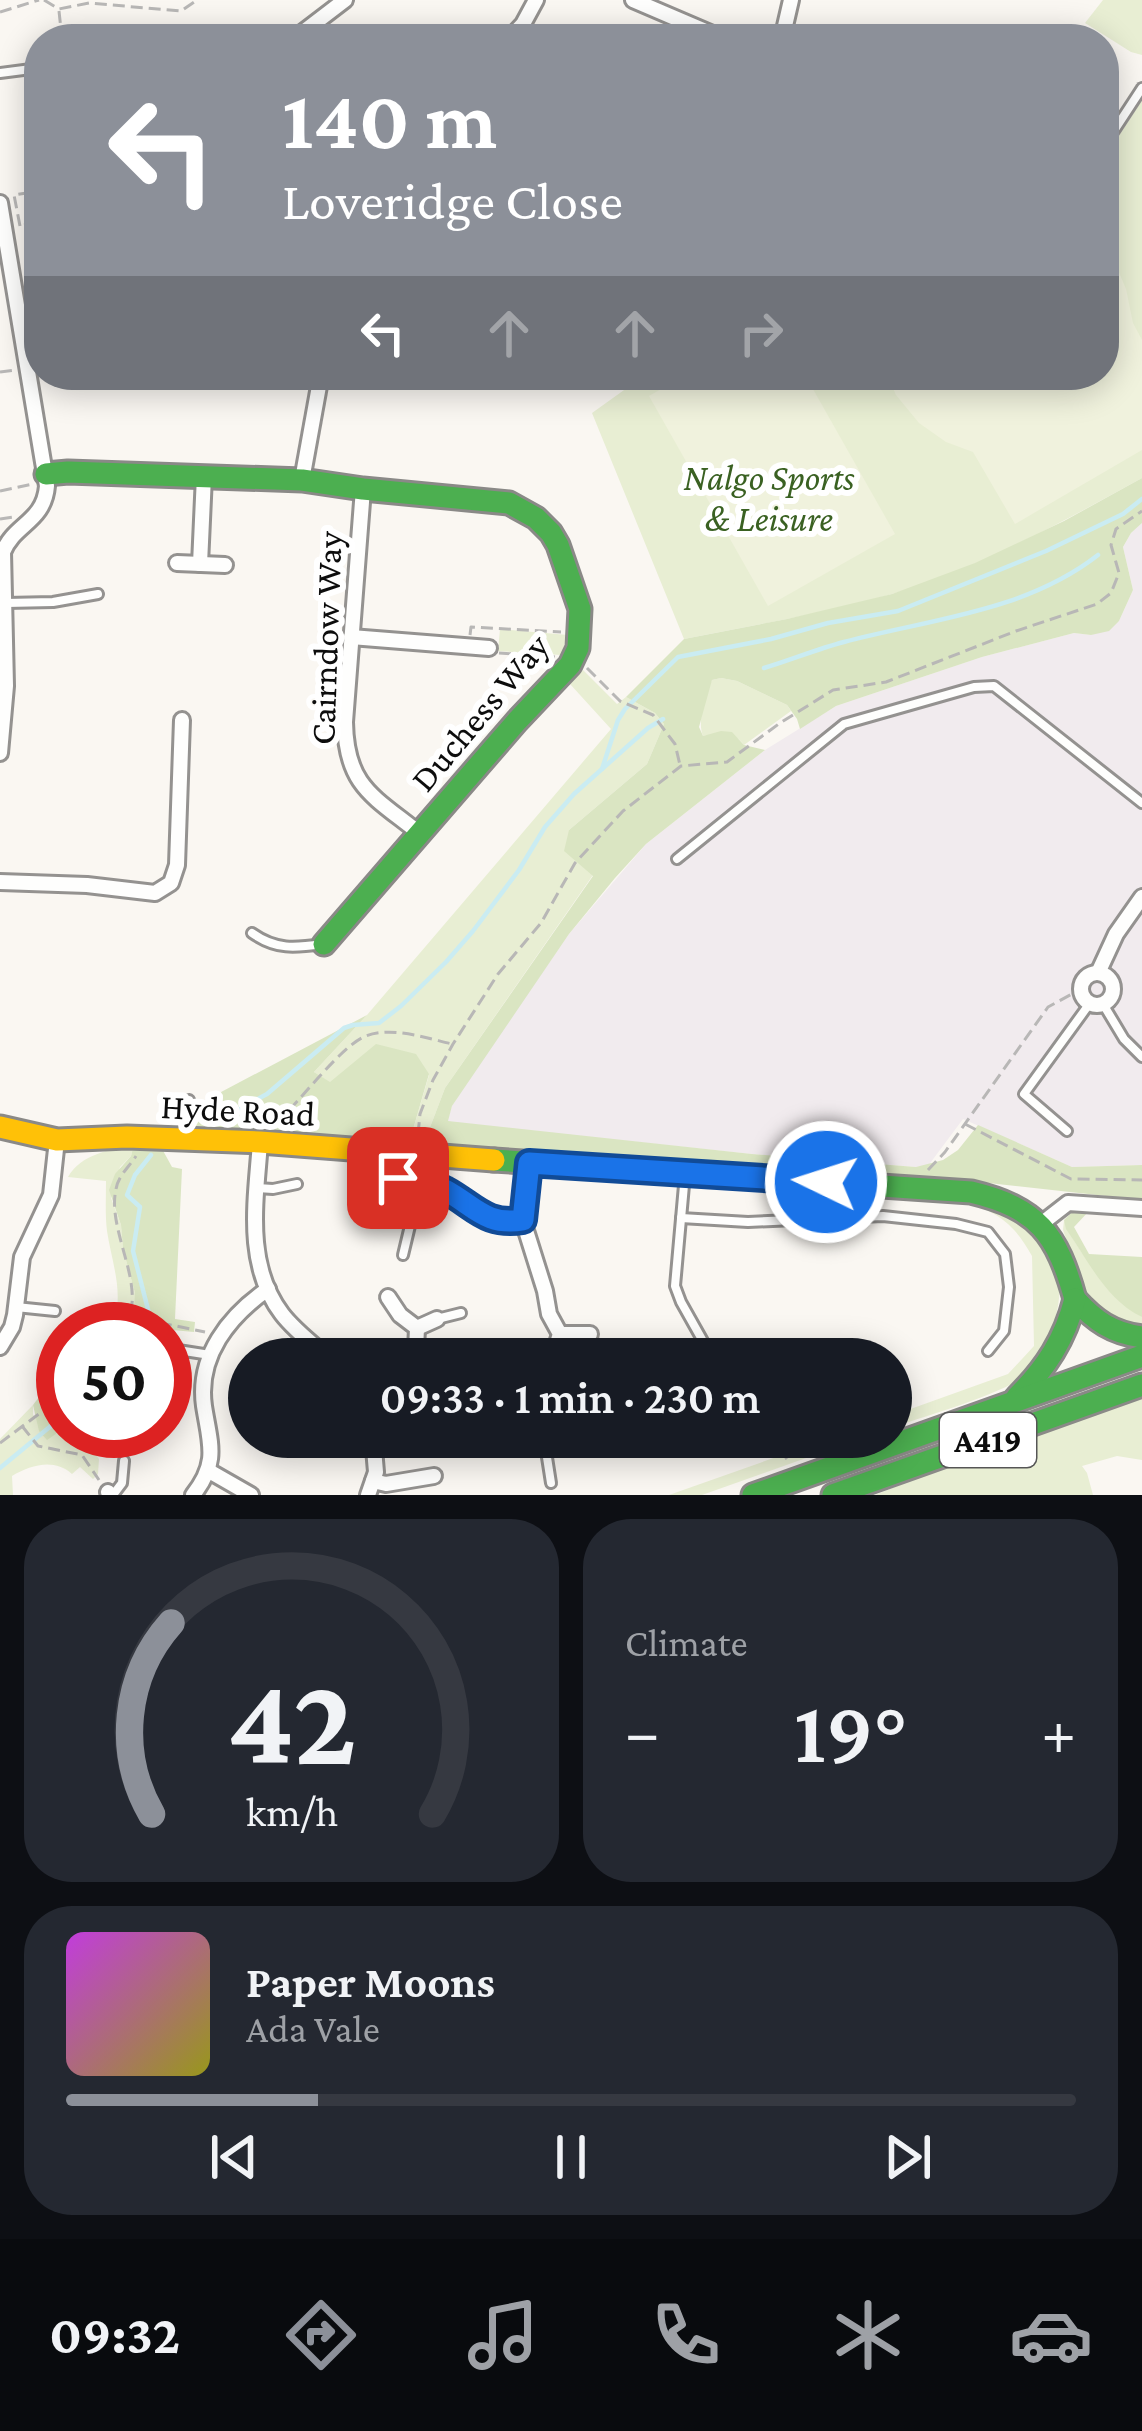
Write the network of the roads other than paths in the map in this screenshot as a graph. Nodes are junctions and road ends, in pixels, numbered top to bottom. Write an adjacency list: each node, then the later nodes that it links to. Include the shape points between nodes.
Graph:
1 (345, 0): 3 (street)
2 (633, 0): 4 (street)
3 (314, 24)
4 (688, 24)
5 (1142, 88): 6 (lane)
6 (1119, 123)
7 (0, 203): 8 (street)
8 (4, 261): 9 (street)
9 (24, 364)
10 (29, 390): 13 (street)
11 (318, 390): 14 (street)
12 (205, 476): 13 (main road, Duchess Way); 14 (main road, Duchess Way); 18 (street)
13 (46, 478): 16 (street, via 37,514)
14 (302, 480): 15 (main road, Duchess Way)
15 (363, 489): 22 (street, Cairndow Way); 27 (main road, Duchess Way, via 509,503 528,512 551,533 580,609 570,665)
16 (4, 539): 21 (street)
17 (177, 563): 18 (street)
18 (200, 564): 19 (street)
19 (225, 565)
20 (98, 594): 21 (lane)
21 (4, 603): 25 (street)
22 (351, 637): 23 (street); 27 (street, Cairndow Way, via 349,761 370,791)
23 (488, 648)
24 (182, 720): 29 (street, via 177,865 166,888 148,894)
25 (0, 753)
26 (1142, 802): 28 (lane, via 994,686 974,686 844,724)
27 (419, 832): 32 (main road, Duchess Way)
28 (677, 859)
29 (0, 882)
30 (1142, 897): 33 (street)
31 (253, 933): 32 (lane, via 284,948)
32 (324, 944)
33 (1098, 973): 34 (street, via 1081,989); 34 (street, via 1113,986 1112,997)
34 (1096, 1004): 35 (lane); 38 (lane, via 1024,1094)
35 (1142, 1057)
36 (189, 1100): 39 (lane)
37 (0, 1127): 40 (main road, Hyde Road)
38 (1067, 1131)
39 (185, 1139): 40 (main road, Hyde Road); 41 (main road, Hyde Road)
40 (57, 1140): 57 (street, via 51,1195 22,1256)
41 (260, 1142): 42 (main road, Hyde Road); 47 (street)
42 (529, 1163): 43 (main road, Hyde Road); 51 (street)
43 (685, 1172): 50 (lane); 52 (main road, Hyde Road, via 984,1195)
44 (398, 1178): 45 (street)
45 (418, 1181): 48 (street); 51 (street, via 492,1220)
46 (297, 1184): 47 (lane)
47 (257, 1188): 54 (street, via 256,1251)
48 (414, 1207): 53 (lane)
49 (1142, 1208): 52 (street, via 1068,1204)
50 (681, 1218): 68 (lane, via 677,1293); 70 (lane, via 883,1216 988,1232 1005,1254 1010,1287 1004,1331)
51 (523, 1220): 62 (street)
52 (1040, 1224): 56 (main road, via 1061,1252)
53 (404, 1255)
54 (268, 1289): 65 (street); 72 (street, via 218,1335)
55 (388, 1297): 61 (street)
56 (1075, 1299): 64 (main road, via 1107,1330); 75 (main road, A419, via 1057,1352)
57 (16, 1307): 58 (lane); 69 (street)
58 (36, 1309)
59 (461, 1313): 60 (lane)
60 (437, 1319): 61 (street)
61 (418, 1328): 66 (street)
62 (560, 1334): 63 (street); 67 (street)
63 (590, 1334)
64 (1142, 1337)
65 (307, 1338)
66 (418, 1338)
67 (559, 1338)
68 (702, 1338)
69 (0, 1347)
70 (988, 1351)
71 (192, 1352): 72 (lane)
72 (211, 1355): 79 (street, via 203,1390)
73 (1142, 1356): 75 (main road, A419)
74 (1142, 1385): 81 (main road, A419)
75 (1012, 1402): 87 (main road, A419)
76 (375, 1458): 83 (street)
77 (547, 1458): 82 (lane)
78 (124, 1461): 84 (lane, via 122,1483)
79 (208, 1472): 85 (street); 86 (street)
80 (434, 1476): 83 (street)
81 (879, 1479): 88 (main road, A419); 89 (lane)
82 (551, 1483)
83 (370, 1488)
84 (108, 1494)
85 (193, 1495)
86 (250, 1495)
87 (753, 1495)
88 (833, 1495)
89 (851, 1495)

